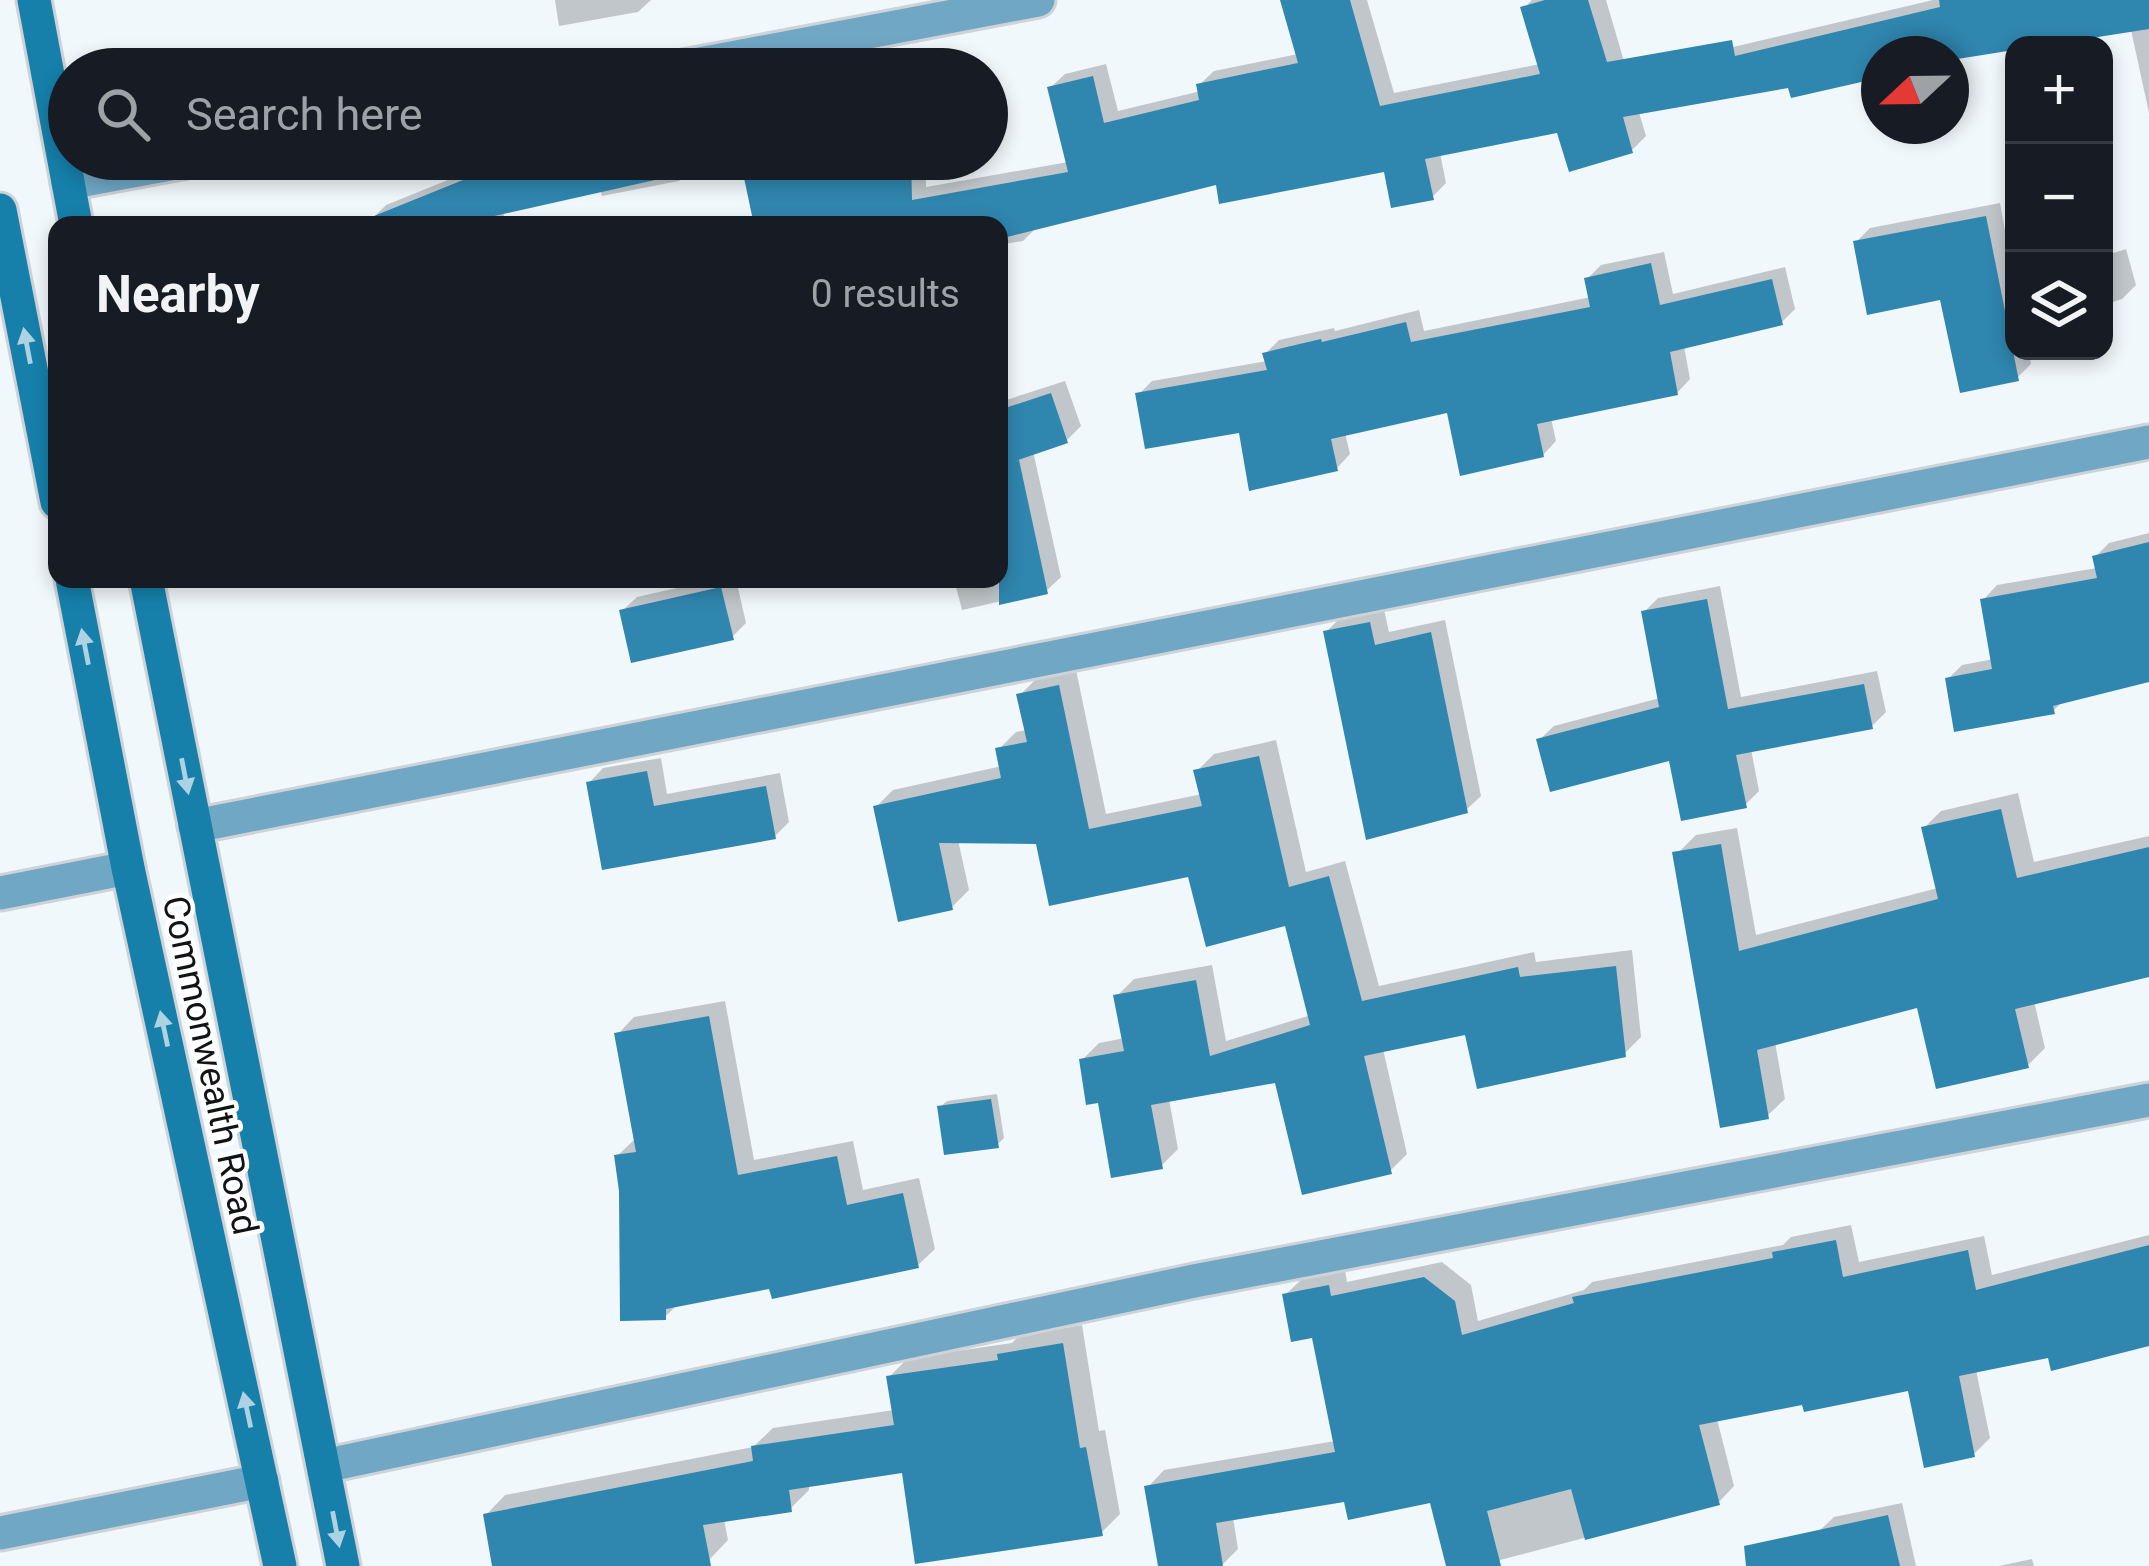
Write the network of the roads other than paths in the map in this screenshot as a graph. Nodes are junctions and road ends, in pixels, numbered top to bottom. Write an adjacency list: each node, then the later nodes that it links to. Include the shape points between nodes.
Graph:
1 (34, 0): 4 (main road)
2 (1038, 0): 3 (street)
3 (784, 48)
4 (48, 75)
5 (67, 180): 7 (main road)
6 (84, 180): 7 (street)
7 (68, 183): 9 (main road)
8 (0, 210): 11 (main road, one-way to 8)
9 (74, 216)
10 (2149, 442): 14 (street)
11 (48, 456)
12 (74, 588): 15 (main road, Commonwealth Road, one-way to 12)
13 (148, 588): 14 (main road, Commonwealth Road, one-way to 14)
14 (195, 826): 18 (main road, Commonwealth Road)
15 (128, 868): 16 (street); 19 (main road, Commonwealth Road, one-way to 15)
16 (0, 893)
17 (2149, 1100): 18 (street, via 1194,1282)
18 (324, 1466): 22 (main road, Commonwealth Road, one-way to 22)
19 (262, 1480): 20 (street); 21 (main road, Commonwealth Road)
20 (0, 1533)
21 (280, 1566)
22 (343, 1566)

